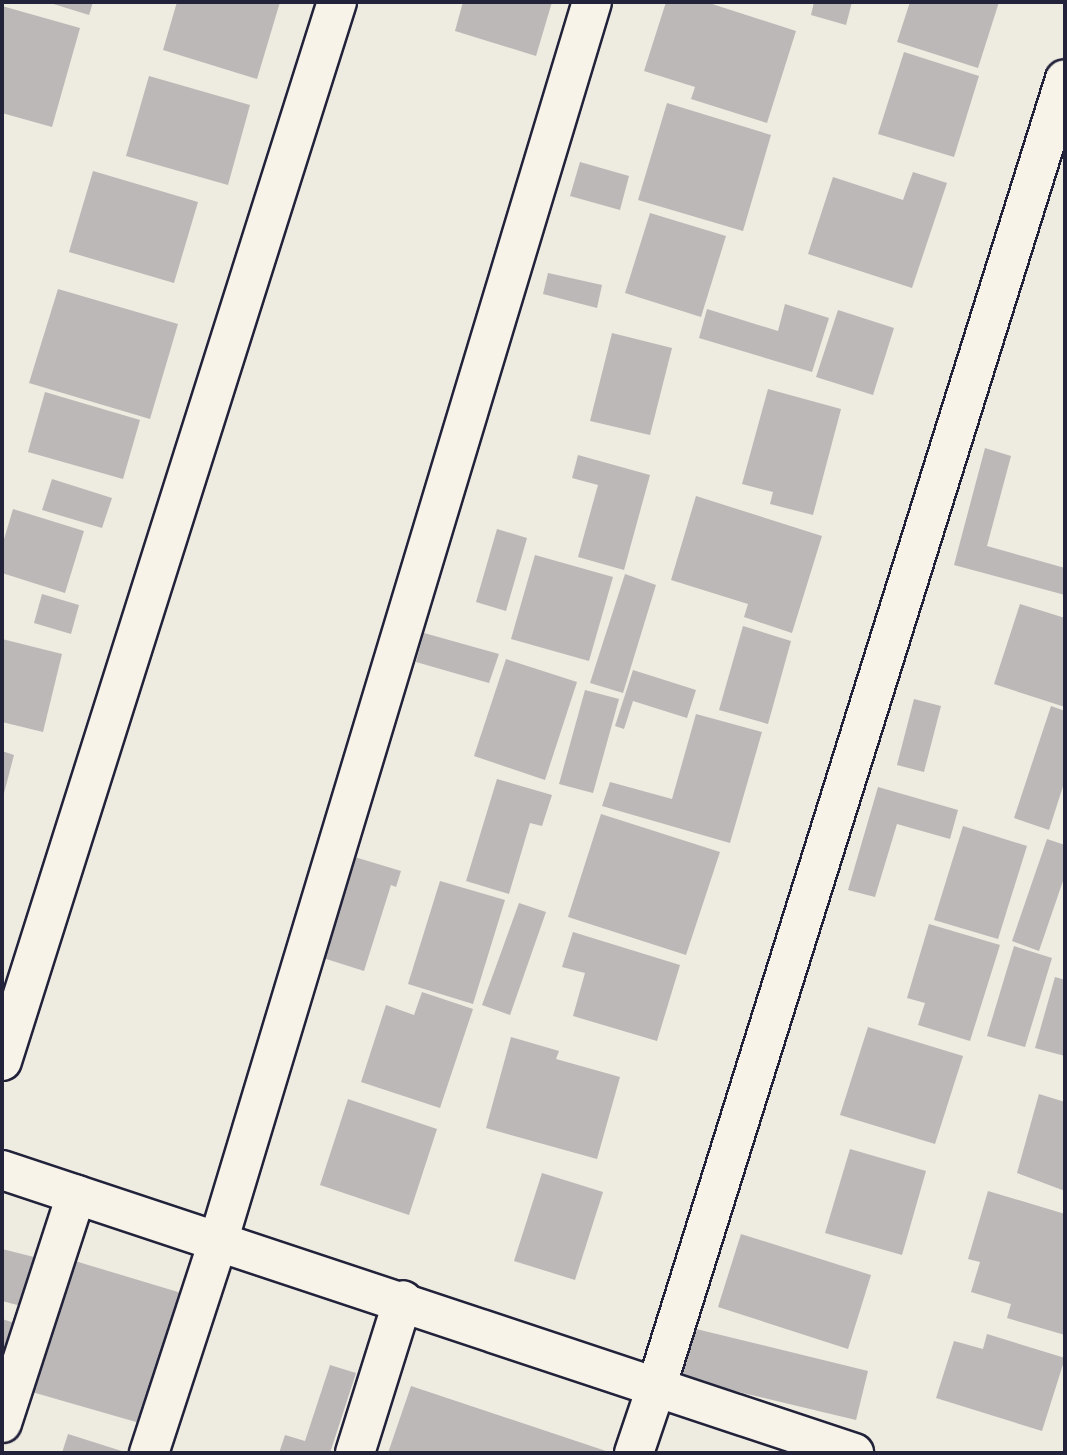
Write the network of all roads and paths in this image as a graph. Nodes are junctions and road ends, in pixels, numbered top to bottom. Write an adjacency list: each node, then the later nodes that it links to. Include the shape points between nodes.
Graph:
1 (337, 2): 4 (street)
2 (592, 2): 7 (street)
3 (1065, 79): 9 (street)
4 (2, 1061)
5 (2, 1170): 6 (street)
6 (76, 1195): 7 (street); 10 (street)
7 (218, 1241): 8 (street); 12 (street)
8 (403, 1300): 9 (street); 13 (street)
9 (656, 1388): 11 (street); 14 (street)
10 (2, 1423)
11 (786, 1443): 15 (street)
12 (149, 1453)
13 (355, 1453)
14 (634, 1453)
15 (854, 1453)

